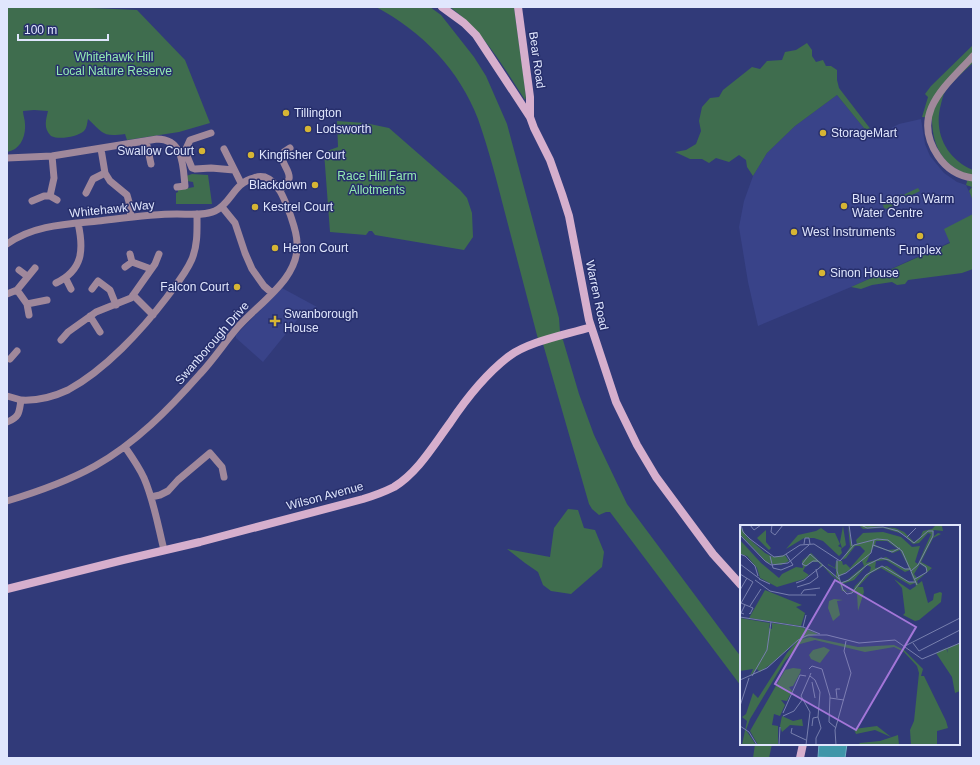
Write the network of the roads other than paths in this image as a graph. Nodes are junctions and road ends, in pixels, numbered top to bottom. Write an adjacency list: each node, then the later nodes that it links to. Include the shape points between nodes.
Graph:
1 (442, 7): 4 (street, Warren Road, via 476,35)
2 (518, 7): 4 (street, Bear Road, via 530,97)
3 (973, 56): 15 (street, via 938,95 930,111 928,127 932,144 943,163 956,173)
4 (530, 117): 50 (street, Warren Road, via 550,160 569,216)
5 (211, 133): 13 (street, via 190,140 185,151 192,168)
6 (146, 141): 8 (street); 12 (street); 17 (street, via 163,139 174,144 182,159 188,186)
7 (290, 148): 18 (street, via 282,156 289,182)
8 (101, 149): 10 (street); 14 (street)
9 (224, 149): 13 (street)
10 (52, 156): 11 (street); 20 (street, via 54,178)
11 (7, 158)
12 (151, 164)
13 (234, 170): 16 (street)
14 (105, 173): 19 (street, via 94,178); 25 (street, via 110,181 127,194)
15 (973, 178)
16 (241, 183): 18 (street, Swanborough Drive, via 263,177 274,183); 23 (street)
17 (177, 187)
18 (279, 190): 41 (street, Swanborough Drive, via 289,211 297,242 297,253 291,271)
19 (86, 193)
20 (50, 196): 21 (street); 22 (street)
21 (58, 200)
22 (32, 201)
23 (222, 206): 24 (street, Whitehawk Way, via 210,213); 41 (street, via 235,223 252,269)
24 (196, 214): 25 (street, Whitehawk Way); 47 (street, via 197,239 192,258 179,281)
25 (131, 217): 26 (street, Whitehawk Way)
26 (78, 223): 27 (street, Whitehawk Way, via 32,231); 36 (street, via 80,257)
27 (7, 244)
28 (130, 254): 30 (street)
29 (159, 254): 33 (street)
30 (132, 262): 31 (street); 33 (street)
31 (125, 267)
32 (35, 268): 35 (street)
33 (152, 269): 43 (street)
34 (19, 270): 35 (street)
35 (27, 276): 40 (street)
36 (66, 279): 37 (street); 38 (street)
37 (56, 283)
38 (71, 289)
39 (92, 289): 46 (street, via 98,281 110,290)
40 (17, 290): 42 (street); 45 (street)
41 (272, 293): 58 (street, Swanborough Drive, via 238,327 183,393)
42 (7, 294)
43 (133, 295): 46 (street); 47 (street)
44 (47, 300): 45 (street)
45 (27, 304): 48 (street)
46 (116, 304): 49 (street)
47 (153, 314): 56 (street, via 121,350 74,386 39,400)
48 (29, 315)
49 (90, 316): 51 (street); 52 (street)
50 (591, 327): 64 (street, Wilson Avenue, via 527,346 506,359 470,396 411,473 381,493); 65 (street, Warren Road, via 616,402 642,455 677,507)
51 (100, 332)
52 (61, 340)
53 (17, 351): 54 (street)
54 (8, 360)
55 (7, 396): 56 (street)
56 (22, 400): 57 (street, via 18,416)
57 (7, 422)
58 (125, 447): 62 (street, via 140,470); 63 (street, Swanborough Drive, via 77,475)
59 (216, 447): 60 (street)
60 (210, 453): 61 (street, via 221,465); 62 (street, via 168,491)
61 (224, 477)
62 (151, 497): 64 (street)
63 (7, 501)
64 (164, 550): 66 (street, Wilson Avenue)
65 (740, 584)
66 (7, 589)
67 (803, 745): 68 (street)
68 (800, 758)

